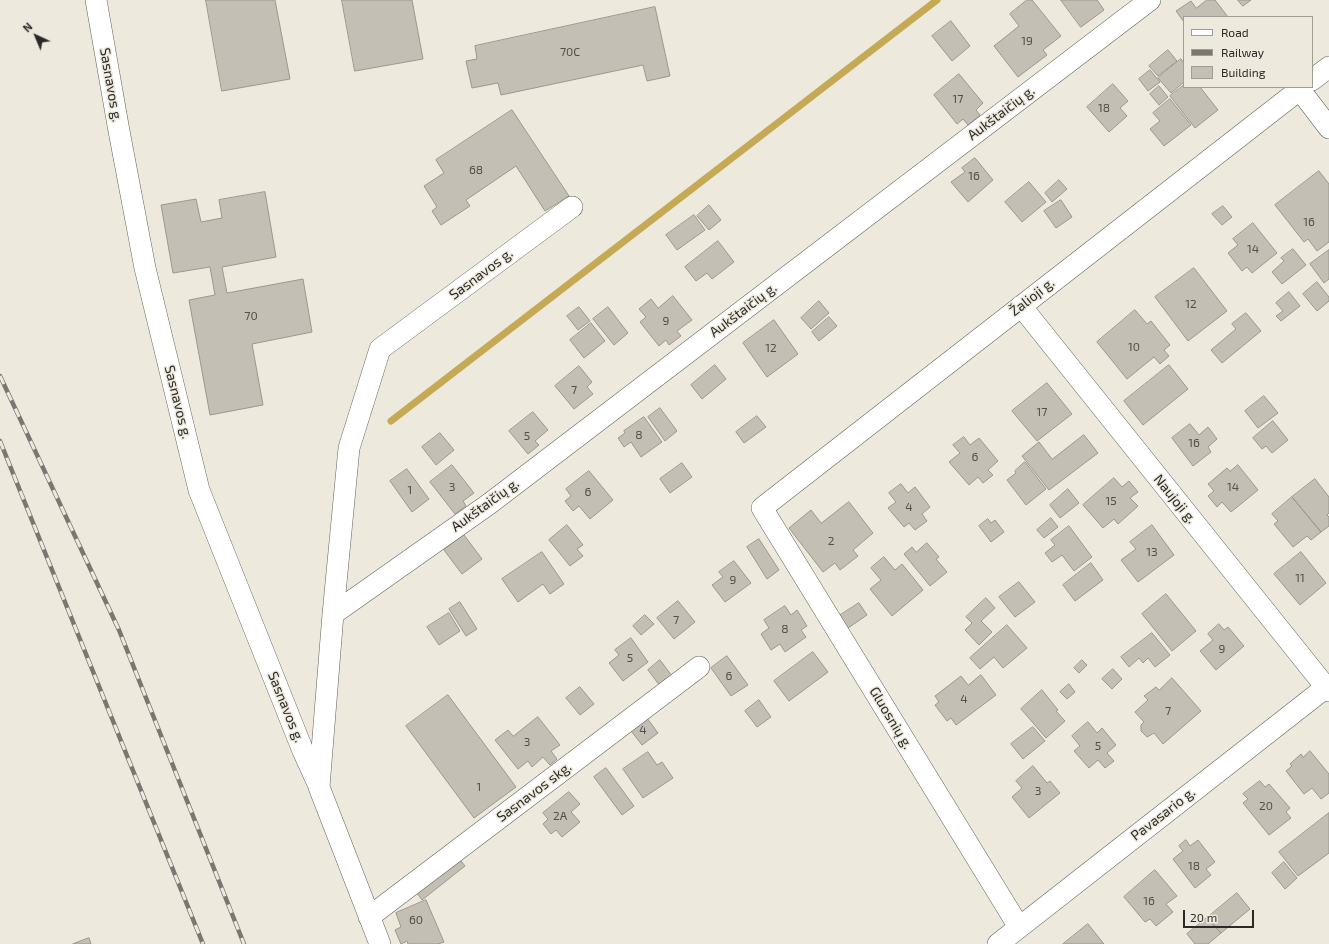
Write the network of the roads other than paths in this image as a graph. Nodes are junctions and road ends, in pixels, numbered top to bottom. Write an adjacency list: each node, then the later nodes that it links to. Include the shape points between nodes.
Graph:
1 (96, 0): 14 (street, Sasnavos g., via 145,268 199,490)
2 (1150, 0): 11 (street, Aukštaičių g., via 489,504)
3 (1329, 67): 4 (street, Žalioji g.)
4 (1313, 80)
5 (1302, 88): 9 (street, Žalioji g.)
6 (1306, 88): 7 (street)
7 (1329, 128)
8 (572, 207): 11 (street, Sasnavos g., via 380,349 349,448)
9 (1021, 306): 10 (street, Žalioji g.); 13 (street, Naujoji g.)
10 (762, 508): 16 (street, Gluosnių g.)
11 (333, 614): 14 (street, Sasnavos g.)
12 (699, 667): 15 (street, Sasnavos skg.)
13 (1328, 688): 16 (street, Pavasario g.)
14 (319, 787): 15 (street, Sasnavos g.)
15 (369, 917): 17 (street, Sasnavos g.)
16 (1019, 927): 18 (street, Pavasario g.)
17 (380, 944)
18 (998, 944)

